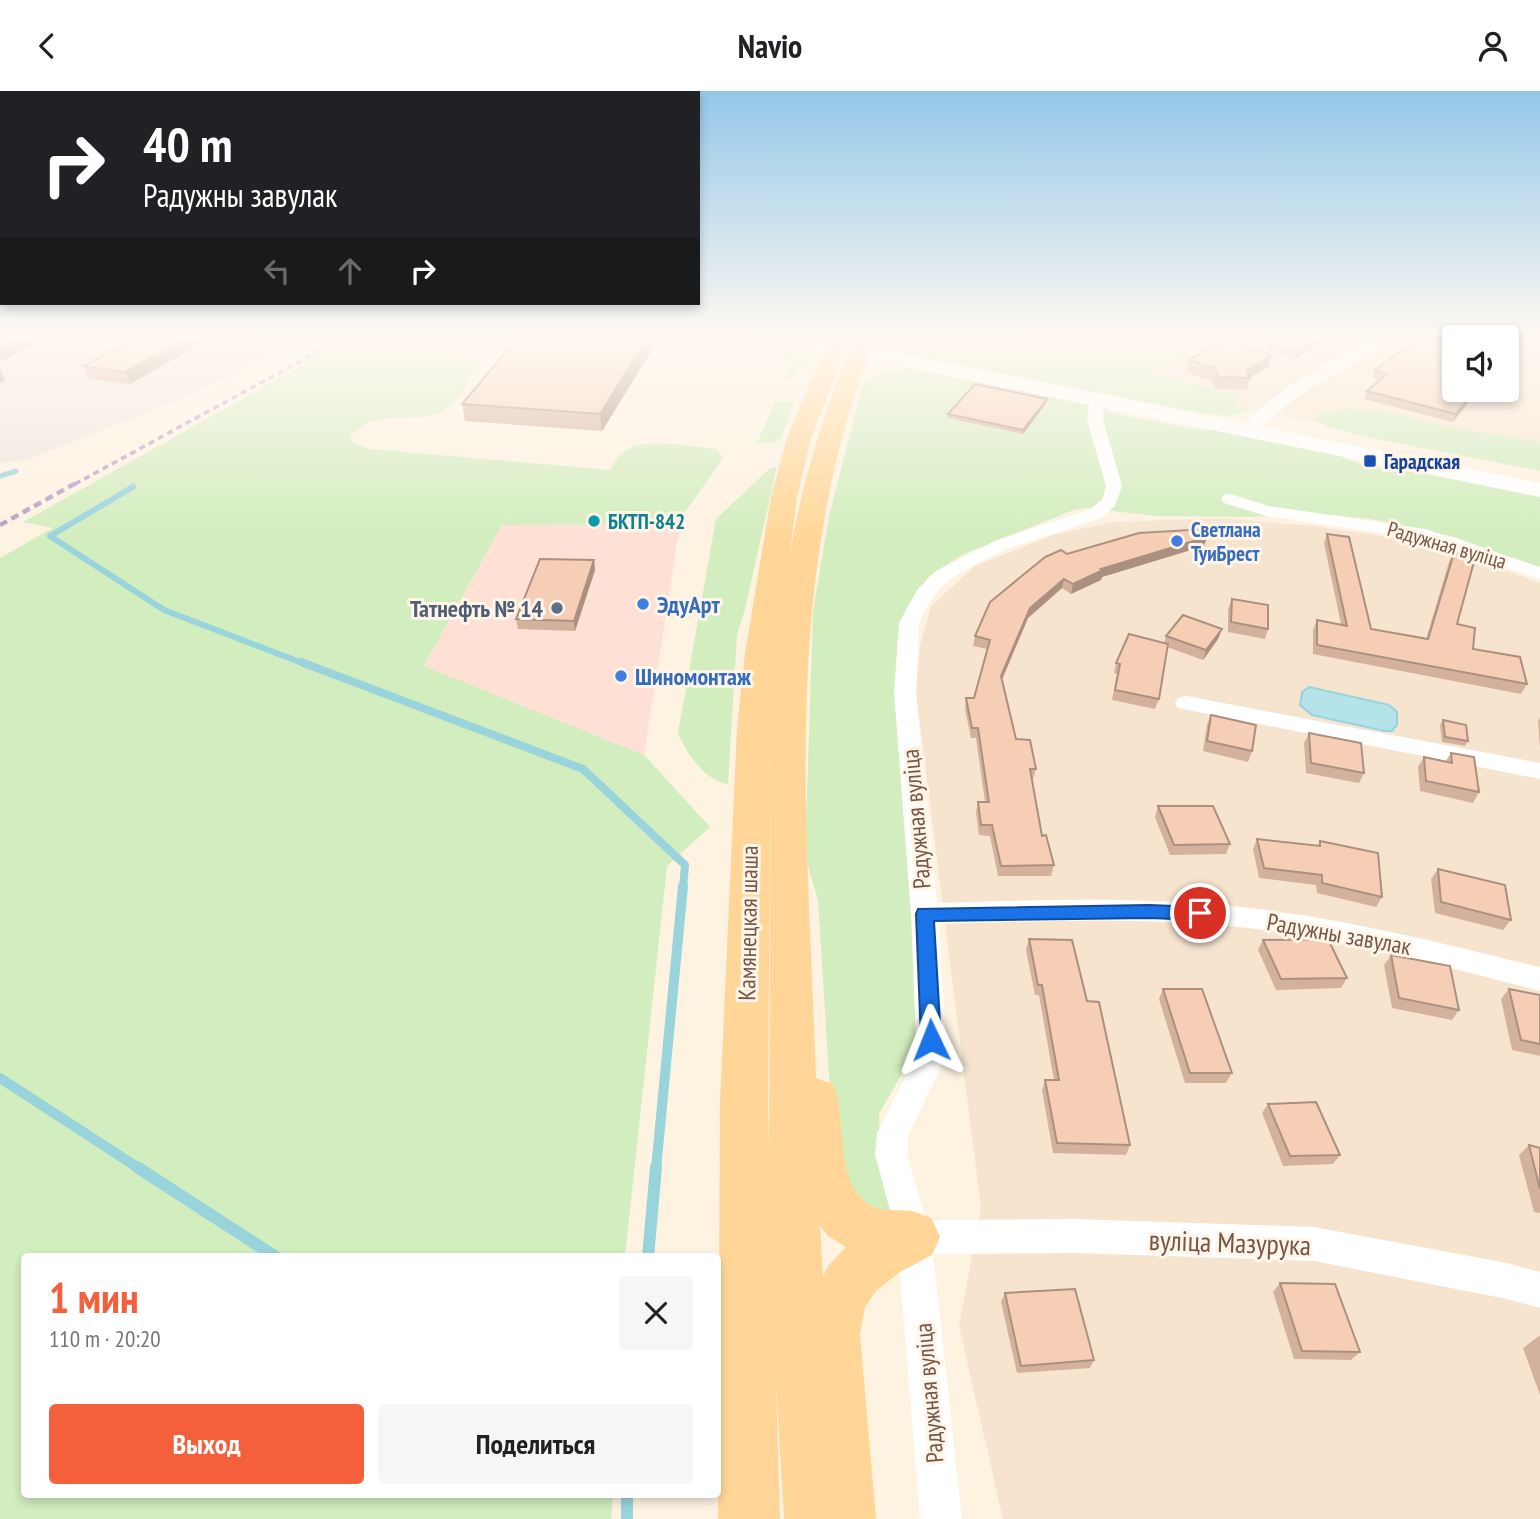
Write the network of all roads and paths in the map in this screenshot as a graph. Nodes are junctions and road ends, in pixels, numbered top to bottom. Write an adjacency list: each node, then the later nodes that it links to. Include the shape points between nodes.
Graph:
1 (813, 406): 17 (main road, Камянецкая шаша, via 799,438 784,497 754,728 744,1102)
2 (834, 406): 12 (main road, Камянецкая шаша, via 791,649)
3 (1096, 406): 13 (street, Радужная вуліца, via 1095,420 1114,487 1114,498 1107,507 970,559 943,575 924,594 909,623 905,692)
4 (1125, 406): 6 (main road)
5 (1274, 406): 6 (street)
6 (1250, 431): 7 (main road)
7 (1540, 490)
8 (1230, 499): 9 (street, Радужная вуліца, via 1266,511 1426,534)
9 (1540, 573)
10 (1186, 703): 11 (street)
11 (1540, 771)
12 (792, 856): 15 (main road, via 811,908 817,1137 828,1188 833,1202 859,1227); 18 (main road, Камянецкая шаша, via 795,1259)
13 (925, 914): 14 (street, Радужны завулак, via 1176,911 1248,918 1326,929); 15 (street, Радужная вуліца, via 931,1040 927,1065 893,1132 891,1154)
14 (1540, 979)
15 (915, 1237): 16 (street, вуліца Мазурука, via 1075,1236 1314,1244); 19 (main road, via 883,1251 862,1267 842,1292 835,1312 832,1334); 20 (street, Радужная вуліца)
16 (1540, 1290)
17 (749, 1519)
18 (815, 1519)
19 (845, 1519)
20 (941, 1519)

